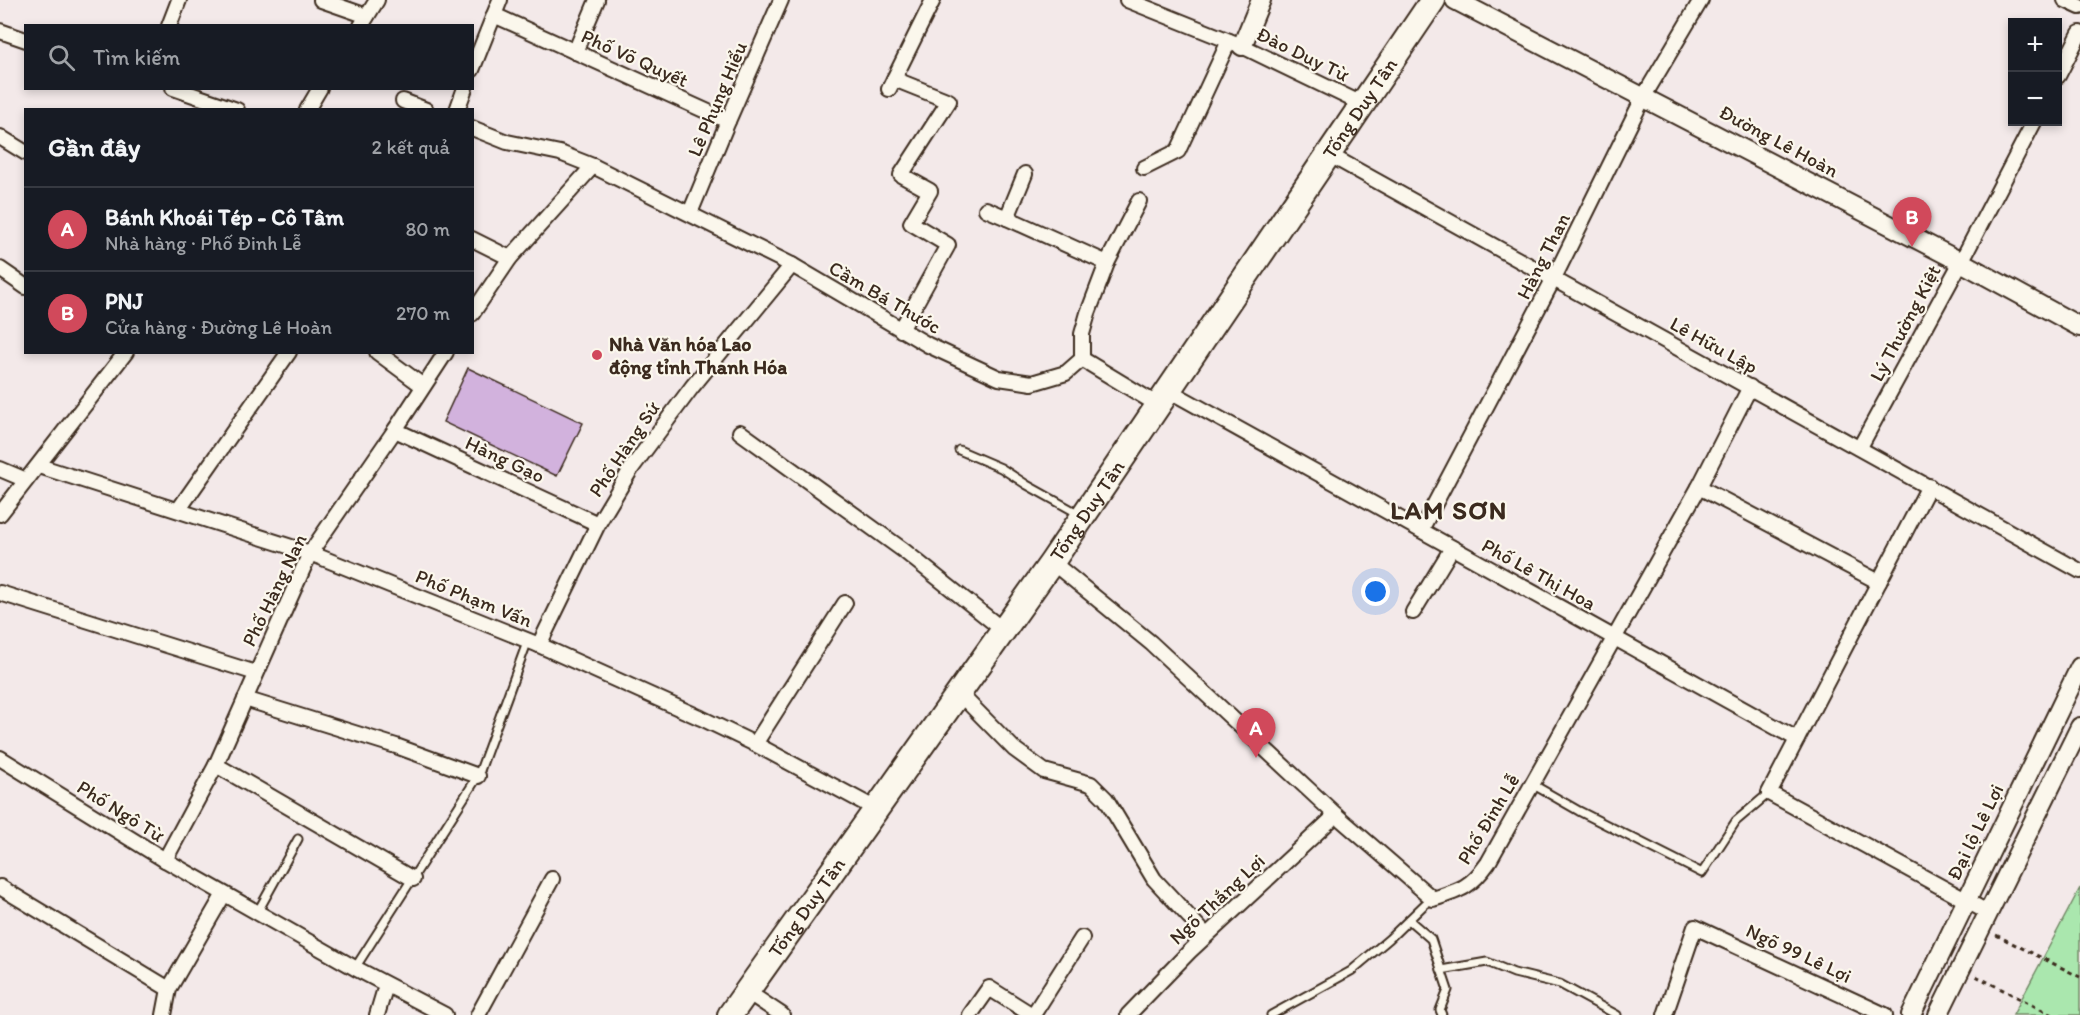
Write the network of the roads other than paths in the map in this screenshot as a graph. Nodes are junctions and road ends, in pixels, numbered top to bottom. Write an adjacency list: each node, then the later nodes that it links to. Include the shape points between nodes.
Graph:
1 (178, 0): 17 (street)
2 (321, 0): 16 (street)
3 (377, 0): 16 (street)
4 (500, 0): 15 (street)
5 (597, 0): 22 (street)
6 (781, 0): 35 (street, Lê Phụng Hiểu)
7 (933, 0): 58 (street, via 891,84 949,101 901,175 930,191 911,223 948,245)
8 (1127, 0): 21 (street, Đào Duy Từ)
9 (1260, 0): 21 (street)
10 (1433, 0): 30 (highway, Tống Duy Tân)
11 (1455, 0): 28 (street, Đường Lê Hoàn)
12 (1701, 0): 28 (street, Hàng Than)
13 (2065, 0): 14 (street)
14 (2080, 7)
15 (494, 15): 22 (street, Phố Võ Quyết); 23 (street)
16 (364, 21)
17 (170, 24)
18 (0, 32): 20 (street)
19 (2080, 33): 24 (street)
20 (24, 39)
21 (1235, 44): 30 (street, Đào Duy Từ); 42 (street, via 1178,152)
22 (575, 52): 35 (street, Phố Võ Quyết)
23 (474, 65)
24 (2060, 72)
25 (179, 90): 31 (street)
26 (319, 90): 32 (street)
27 (464, 90): 34 (street)
28 (1644, 96): 50 (street, Đường Lê Hoàn); 54 (street, Hàng Than)
29 (403, 101): 33 (street)
30 (1362, 104): 40 (highway, Tống Duy Tân)
31 (231, 108)
32 (307, 108)
33 (421, 108)
34 (458, 108)
35 (728, 121): 46 (street, Lê Phụng Hiểu)
36 (2032, 126): 50 (street, Lý Thường Kiệt)
37 (474, 129): 41 (street, Cầm Bá Thước)
38 (0, 138): 39 (street)
39 (24, 152)
40 (1329, 154): 54 (street, Lê Hữu Lập); 66 (highway, Tống Duy Tân)
41 (593, 166): 46 (street, Cầm Bá Thước); 49 (street)
42 (1144, 168)
43 (1024, 174): 47 (street)
44 (1139, 201): 51 (street)
45 (986, 209): 47 (street)
46 (690, 213): 52 (street, Cầm Bá Thước)
47 (1007, 218): 51 (street)
48 (474, 240): 49 (street)
49 (510, 258): 56 (street)
50 (1961, 262): 57 (street, Đường Lê Hoàn); 69 (street, Lý Thường Kiệt)
51 (1107, 263): 63 (street, via 1082,334)
52 (792, 265): 58 (street, Cầm Bá Thước); 79 (street, Phố Hàng Sứ, via 692,387 631,469)
53 (0, 269): 55 (street)
54 (1554, 279): 65 (street, Lê Hữu Lập); 80 (street, Hàng Than)
55 (24, 286)
56 (474, 311)
57 (2080, 327)
58 (901, 330): 63 (street, Cầm Bá Thước, via 999,378 1032,383 1066,373)
59 (122, 354): 71 (street)
60 (288, 354): 76 (street)
61 (380, 354): 64 (street)
62 (445, 354): 64 (street, Phố Hàng Nan)
63 (1082, 359): 66 (street)
64 (423, 386): 67 (street, Phố Hàng Nan)
65 (1750, 387): 69 (street, Lê Hữu Lập); 75 (street, Phố Đinh Lễ)
66 (1163, 398): 78 (highway, Tống Duy Tân); 80 (street, Phố Lê Thị Hoa)
67 (395, 430): 79 (street, Hàng Gạo); 82 (street, Phố Hàng Nan)
68 (740, 432): 89 (street, via 903,550)
69 (1860, 447): 74 (street, Lê Hữu Lập)
70 (959, 450): 78 (lane, via 1001,468)
71 (39, 466): 73 (street); 76 (street, Phố Phạm Vấn)
72 (0, 469): 73 (street)
73 (26, 480): 77 (street)
74 (1929, 486): 84 (street, Lê Hữu Lập); 85 (street)
75 (1699, 487): 85 (street); 90 (street, Phố Đinh Lễ)
76 (179, 509): 82 (street, Phố Phạm Vấn)
77 (0, 514)
78 (1083, 516): 83 (highway, Tống Duy Tân)
79 (598, 524): 91 (street, Phố Hàng Sứ)
80 (1421, 530): 81 (street, Phố Lê Thị Hoa)
81 (1452, 548): 88 (street); 90 (street, Phố Lê Thị Hoa)
82 (310, 553): 91 (street, Phố Phạm Vấn); 93 (street, Phố Hàng Nan)
83 (1052, 562): 89 (highway, Tống Duy Tân); 105 (street, via 1151,643)
84 (2080, 571)
85 (1879, 582): 97 (street)
86 (0, 593): 93 (street)
87 (845, 603): 98 (street)
88 (1413, 612)
89 (1003, 630): 94 (highway, Tống Duy Tân)
90 (1614, 637): 97 (street, Phố Lê Thị Hoa); 102 (street, Phố Đinh Lễ)
91 (534, 643): 98 (street, Phố Phạm Vấn); 101 (lane)
92 (2080, 667): 113 (street, Đại lộ Lê Lợi)
93 (256, 673): 95 (street, Phố Hàng Nan)
94 (959, 693): 104 (highway, Tống Duy Tân); 117 (street, via 1014,749 1044,771 1092,784 1106,799 1154,879)
95 (245, 699): 100 (street, Phố Hàng Nan); 101 (street)
96 (2080, 727): 116 (street)
97 (1797, 739): 103 (street)
98 (755, 744): 104 (street, Phố Phạm Vấn)
99 (0, 758): 107 (street, Phố Ngô Từ)
100 (216, 765): 107 (street, Phố Hàng Nan); 108 (street)
101 (478, 776): 108 (lane)
102 (1532, 784): 103 (lane, via 1702,873 1736,821); 112 (street, Phố Đinh Lễ, via 1477,878 1462,889)
103 (1769, 793): 113 (street)
104 (876, 809): 123 (highway, Tống Duy Tân)
105 (1336, 815): 112 (street); 117 (street, Ngõ Thắng Lợi)
106 (298, 839): 114 (lane)
107 (165, 860): 111 (street, Phố Ngô Từ)
108 (412, 879): 119 (lane)
109 (552, 879): 127 (street)
110 (0, 886): 122 (street)
111 (224, 894): 114 (street, Phố Ngô Từ); 122 (street)
112 (1433, 899): 115 (lane)
113 (1966, 902): 116 (street); 138 (street, Đại lộ Lê Lợi)
114 (257, 913): 119 (street, Phố Ngô Từ)
115 (1409, 920): 120 (lane, via 1431,939); 133 (lane, via 1351,971)
116 (1985, 920): 139 (street)
117 (1206, 935): 132 (street, Ngõ Thắng Lợi)
118 (1082, 938): 131 (street)
119 (356, 968): 121 (street, Phố Ngô Từ)
120 (1441, 970): 134 (lane, via 1448,990 1440,1010); 135 (lane, via 1486,962 1560,984)
121 (386, 985): 125 (street); 126 (street, Phố Ngô Từ)
122 (169, 989): 124 (street)
123 (746, 991): 128 (highway, Tống Duy Tân); 129 (street)
124 (164, 1015)
125 (377, 1015)
126 (445, 1015)
127 (478, 1015)
128 (730, 1015)
129 (782, 1015)
130 (970, 1015): 131 (street, via 989,988)
131 (1032, 1015)
132 (1128, 1015)
133 (1271, 1015)
134 (1442, 1015)
135 (1617, 1015)
136 (1665, 1015): 137 (street, Ngõ 99 Lê Lợi, via 1695,927)
137 (1885, 1015)
138 (1911, 1015)
139 (1938, 1015)

